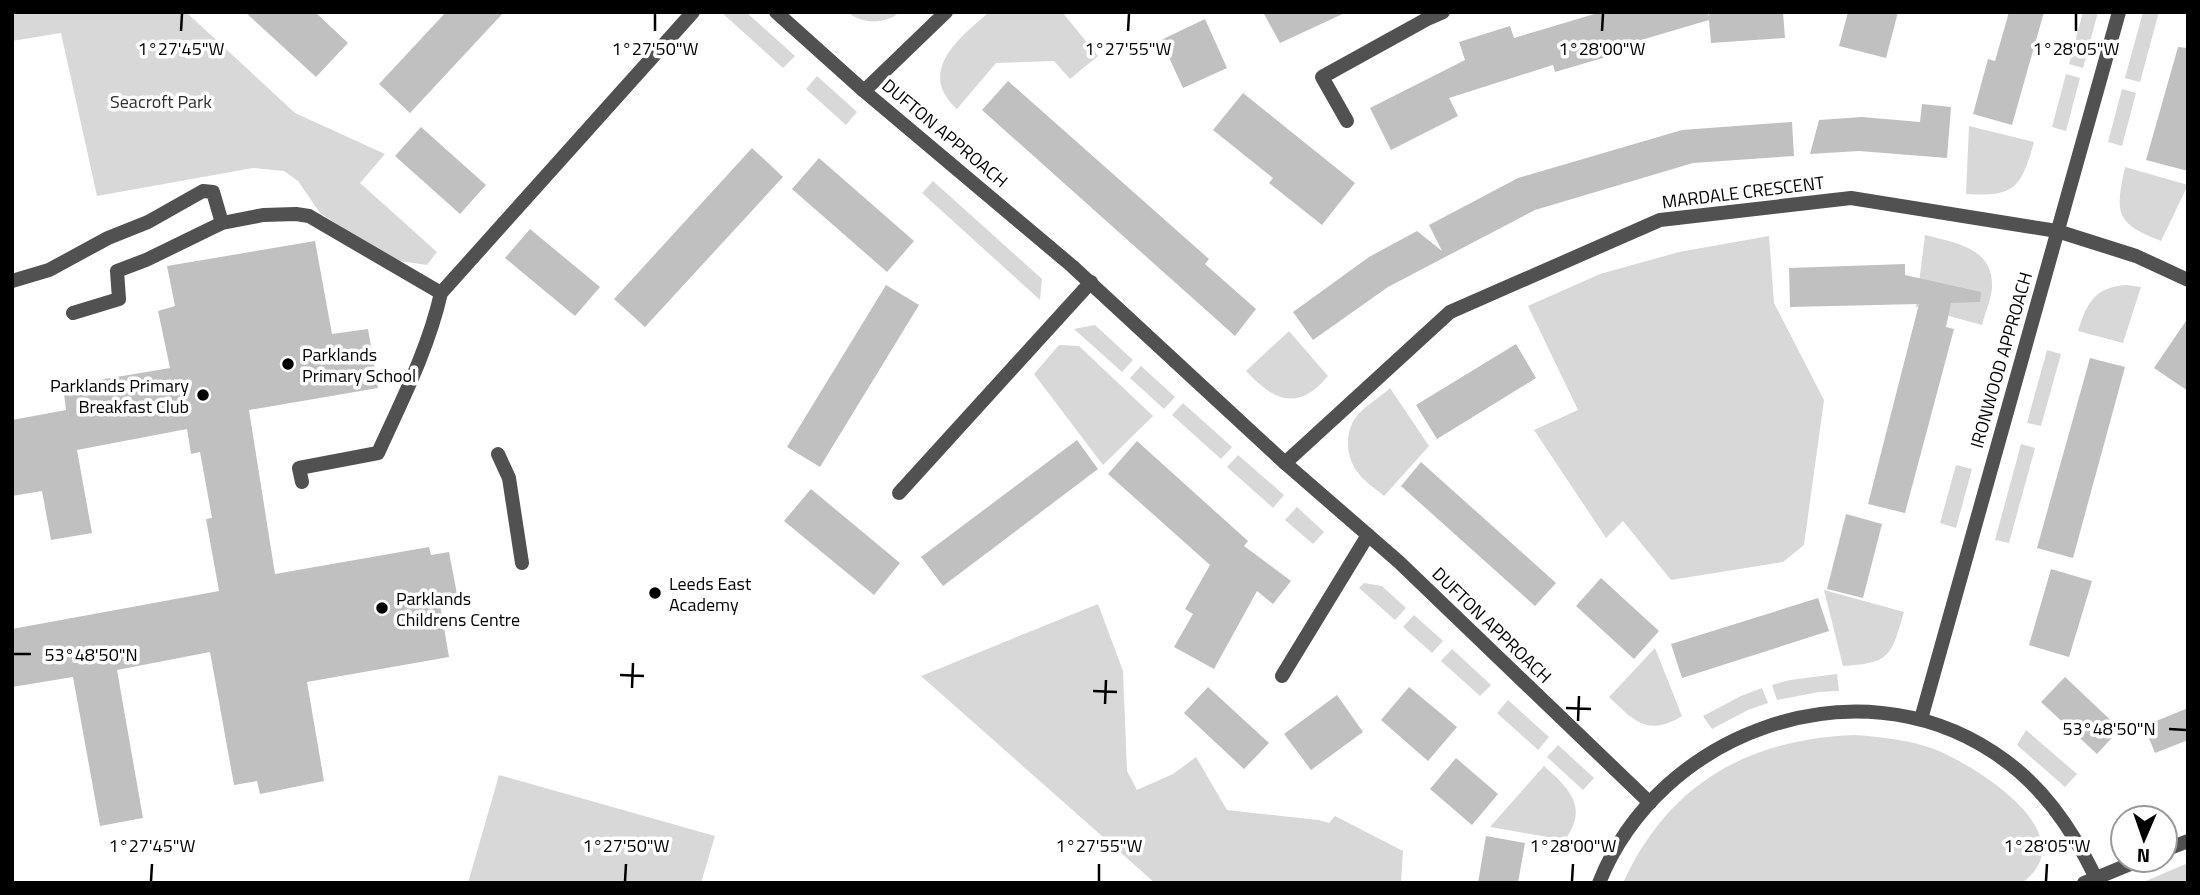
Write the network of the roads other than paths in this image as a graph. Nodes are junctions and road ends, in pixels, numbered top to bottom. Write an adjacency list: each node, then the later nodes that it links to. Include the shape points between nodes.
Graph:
1 (693, 12): 13 (street)
2 (776, 12): 6 (street, DUFTON APPROACH)
3 (946, 12): 6 (street)
4 (1443, 12): 7 (street, via 1322,77)
5 (2119, 12): 9 (street, IRONWOOD APPROACH)
6 (864, 91): 12 (street, DUFTON APPROACH)
7 (1347, 121)
8 (222, 223): 11 (street, via 213,192 203,191 49,270); 13 (street, via 262,215 309,216); 14 (street, via 117,271 119,299)
9 (2057, 231): 10 (street, MARDALE CRESCENT, via 2136,256); 16 (street, MARDALE CRESCENT, via 1851,198 1660,220 1450,312); 22 (street, IRONWOOD APPROACH)
10 (2188, 280)
11 (12, 281)
12 (1091, 282): 16 (street, DUFTON APPROACH); 18 (street)
13 (441, 293): 17 (street, via 413,381 378,453 299,468)
14 (73, 313)
15 (498, 454): 20 (street, via 509,478)
16 (1285, 463): 19 (street, DUFTON APPROACH)
17 (302, 482)
18 (899, 494)
19 (1368, 535): 21 (street); 23 (street, DUFTON APPROACH)
20 (522, 563)
21 (1282, 676)
22 (1921, 719): 23 (street, via 1838,711 1783,720 1707,754); 25 (street, via 1978,743 2035,785 2069,827)
23 (1650, 803): 26 (street, via 1627,831)
24 (2109, 872): 25 (street)
25 (2090, 880)
26 (1599, 883)

